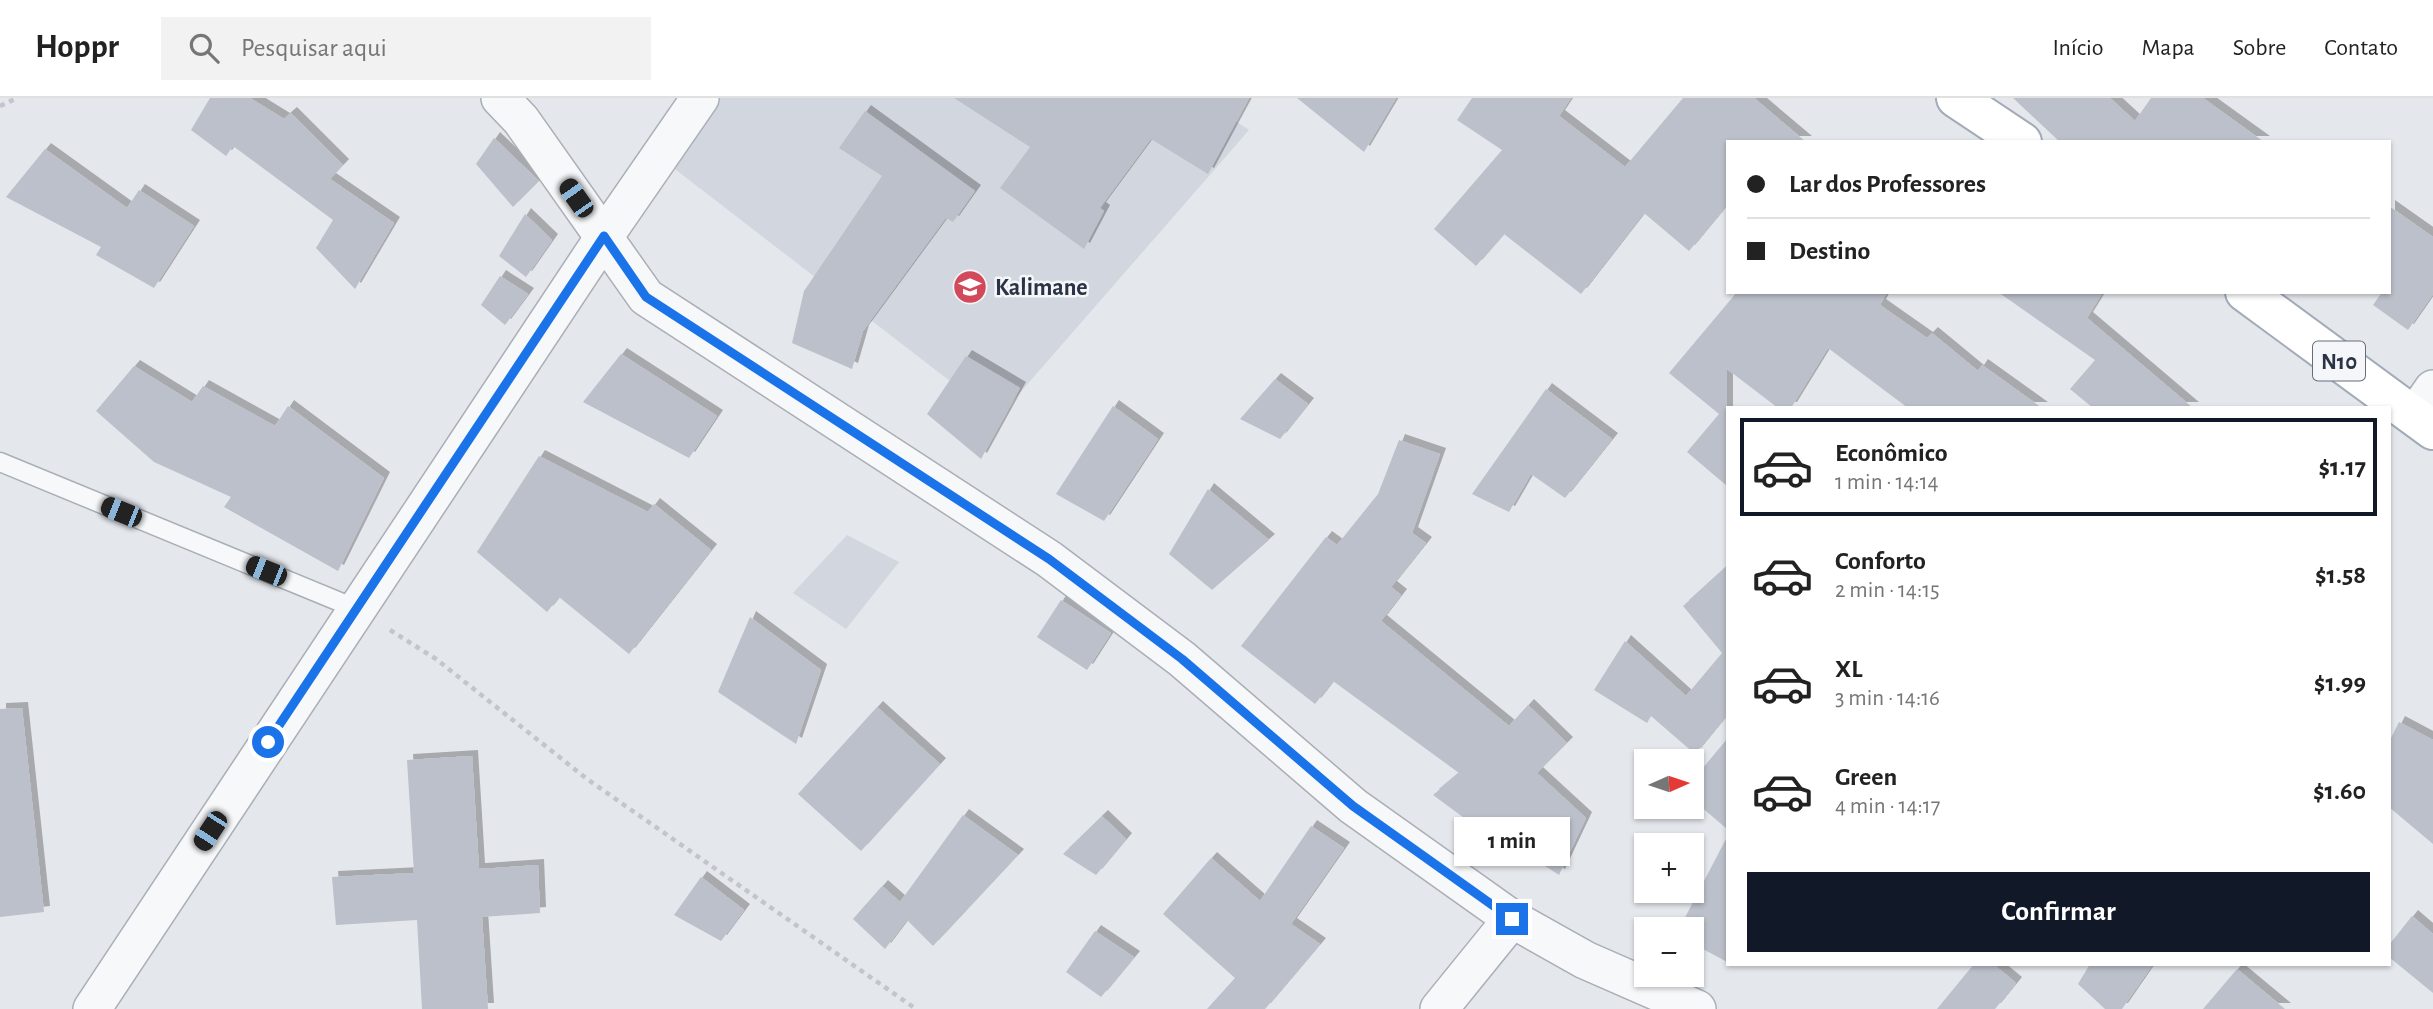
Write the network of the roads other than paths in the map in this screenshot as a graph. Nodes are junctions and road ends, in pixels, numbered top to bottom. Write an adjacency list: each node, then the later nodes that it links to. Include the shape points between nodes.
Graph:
1 (500, 98): 5 (street, via 521,120)
2 (700, 98): 5 (street)
3 (1956, 98): 4 (main road)
4 (2019, 140)
5 (604, 236): 9 (street); 10 (street, via 646,297 1049,559 1182,659 1353,806)
6 (2248, 294): 7 (main road, N10)
7 (2427, 411)
8 (0, 462): 9 (lane)
9 (357, 609): 11 (street)
10 (1512, 919): 12 (street); 13 (street, via 1585,960)
11 (92, 1009)
12 (1439, 1009)
13 (1697, 1009)

